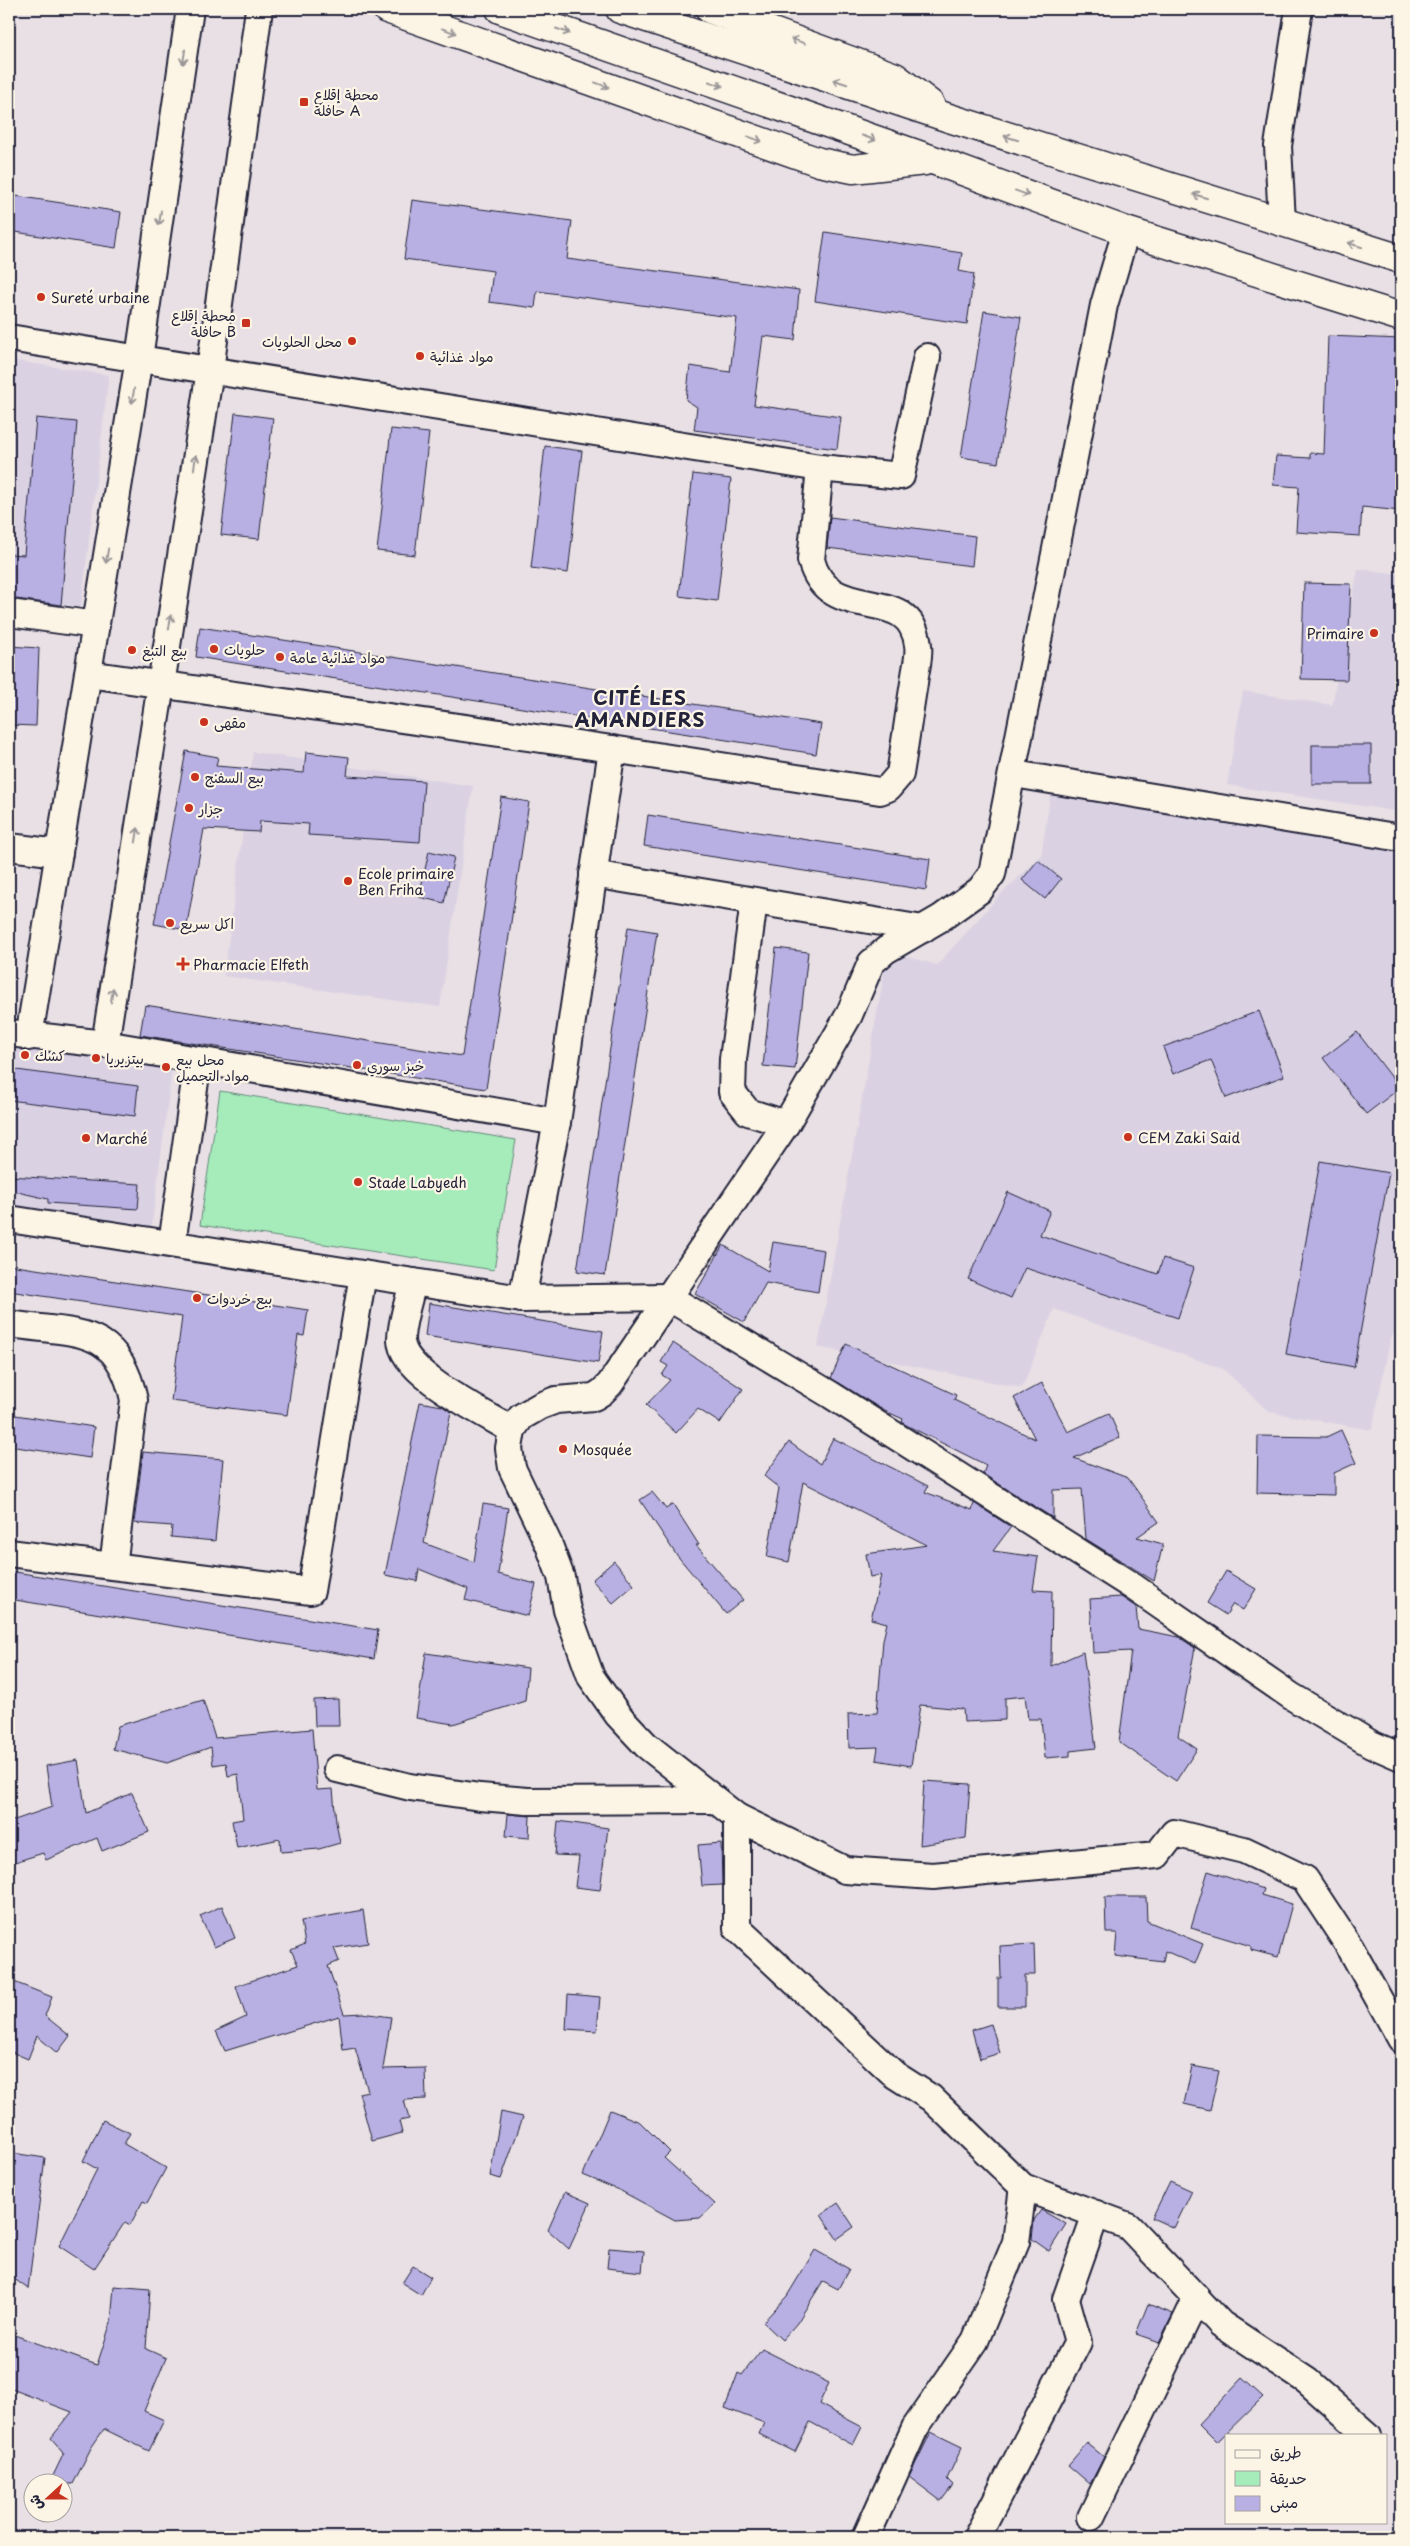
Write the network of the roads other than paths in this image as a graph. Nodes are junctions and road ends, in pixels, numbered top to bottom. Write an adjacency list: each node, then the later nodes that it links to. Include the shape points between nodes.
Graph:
1 (190, 9): 16 (street, one-way to 16)
2 (259, 9): 17 (street)
3 (387, 9): 9 (highway, one-way to 9, via 819,162 853,169)
4 (500, 9): 9 (highway, one-way to 9)
5 (620, 9): 8 (highway, one-way to 5)
6 (710, 9): 8 (highway, one-way to 6, via 895,77)
7 (1298, 9): 10 (street, via 1278,146)
8 (949, 118): 10 (highway, one-way to 8)
9 (933, 160): 11 (highway, one-way to 11)
10 (1282, 222): 12 (highway, one-way to 10)
11 (1126, 231): 13 (highway); 24 (street, via 1104,305)
12 (1401, 259)
13 (1401, 317)
14 (9, 338): 16 (street)
15 (927, 357): 18 (street, via 901,476)
16 (139, 358): 17 (street); 20 (street, one-way to 20)
17 (210, 370): 18 (street); 22 (street, one-way to 17)
18 (820, 468): 23 (street, via 811,560 814,573 821,584 842,599 891,608 911,624 916,634 918,656 900,774 895,782 888,788 871,791)
19 (9, 613): 20 (street)
20 (96, 625): 21 (street)
21 (88, 674): 22 (street); 27 (street)
22 (161, 683): 23 (street); 32 (street, one-way to 22)
23 (612, 749): 28 (street)
24 (1014, 774): 25 (street); 30 (street, via 992,874 980,890)
25 (1401, 838)
26 (9, 847): 27 (street)
27 (59, 853): 31 (street)
28 (593, 874): 29 (street); 34 (street)
29 (754, 901): 30 (street); 35 (street, via 732,1059 732,1092 748,1112)
30 (922, 929): 35 (street, via 871,963 849,1015)
31 (19, 1035): 32 (street)
32 (105, 1044): 33 (street)
33 (198, 1060): 34 (street); 37 (street)
34 (556, 1122): 41 (street)
35 (786, 1124): 40 (street)
36 (9, 1219): 37 (street)
37 (172, 1244): 38 (street)
38 (364, 1274): 39 (street); 45 (street, via 311,1591)
39 (413, 1282): 41 (street); 43 (street, via 401,1339 407,1359 422,1375)
40 (668, 1296): 41 (street); 43 (street, via 602,1392 582,1400 556,1400 540,1406 521,1417); 46 (street, via 1132,1586 1291,1696 1371,1744)
41 (522, 1299)
42 (9, 1324): 45 (street, via 88,1336 105,1343 119,1357 129,1378 134,1400)
43 (512, 1430): 48 (street, via 512,1468 549,1545 577,1642 591,1677 618,1715 646,1745)
44 (9, 1553): 45 (street)
45 (113, 1566)
46 (1401, 1757)
47 (337, 1769): 48 (street, via 410,1786 527,1801)
48 (715, 1800): 49 (street)
49 (737, 1817): 50 (street, via 844,1870 933,1876 1157,1855 1174,1833 1244,1850 1305,1880 1351,1949); 51 (street, via 737,1928 895,2075 931,2098)
50 (1401, 2039)
51 (1023, 2187): 52 (street); 56 (street, via 1016,2242 974,2341 915,2428)
52 (1096, 2214): 53 (street, via 1128,2226); 57 (street, via 1066,2299 1078,2342)
53 (1197, 2298): 54 (street, via 1221,2324 1307,2381); 55 (street)
54 (1367, 2434)
55 (1091, 2517)
56 (866, 2537)
57 (977, 2537)

